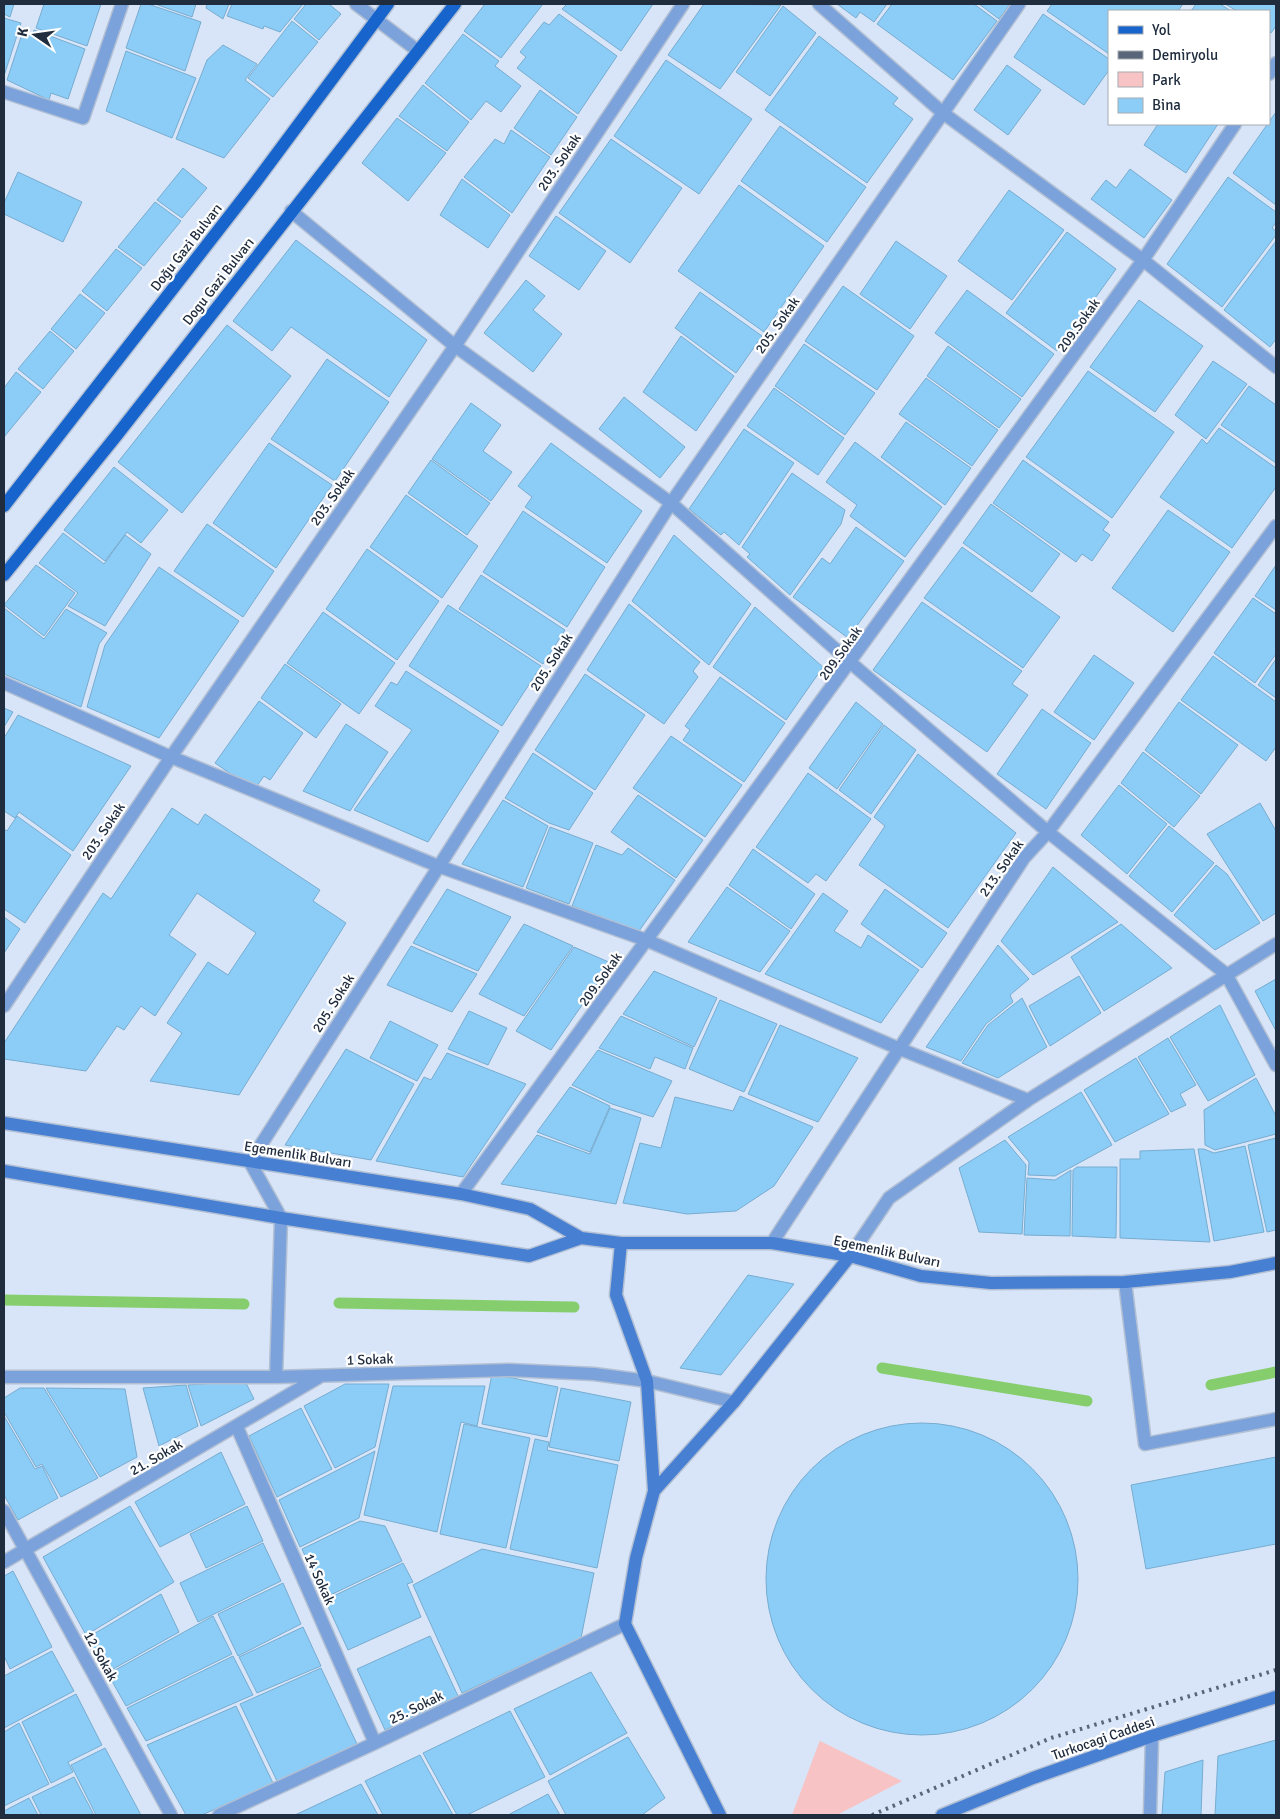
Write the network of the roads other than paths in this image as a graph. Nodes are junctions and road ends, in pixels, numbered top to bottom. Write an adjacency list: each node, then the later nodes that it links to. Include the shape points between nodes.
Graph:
1 (122, 4): 10 (street, via 83,118)
2 (356, 4): 8 (street)
3 (388, 4): 8 (main road, Doğu Gazi Bulvarı)
4 (455, 4): 9 (main road, Dogu Gazi Bulvarı)
5 (683, 4): 15 (street, 203. Sokak)
6 (819, 4): 11 (street)
7 (1019, 4): 11 (street, 205. Sokak)
8 (376, 20): 9 (street); 18 (main road, Doğu Gazi Bulvarı, via 255,183)
9 (418, 51): 13 (main road, Dogu Gazi Bulvarı)
10 (4, 92)
11 (943, 113): 14 (street); 17 (street, 205. Sokak)
12 (1234, 125): 14 (street, 209.Sokak)
13 (291, 211): 15 (street); 20 (main road, Dogu Gazi Bulvarı)
14 (1143, 260): 16 (street); 21 (street, 209.Sokak)
15 (455, 346): 17 (street); 23 (street, 203. Sokak)
16 (1276, 367)
17 (671, 502): 21 (street); 25 (street, 205. Sokak)
18 (4, 506)
19 (1276, 526): 24 (street, 213. Sokak)
20 (4, 575)
21 (851, 663): 24 (street); 26 (street, 209.Sokak)
22 (4, 684): 23 (street)
23 (171, 757): 25 (street); 29 (street, 203. Sokak)
24 (1048, 832): 28 (street); 30 (street, 213. Sokak, via 1024,858)
25 (438, 866): 26 (street); 34 (street, 205. Sokak)
26 (646, 940): 30 (street); 36 (street, 209.Sokak)
27 (1276, 944): 28 (street)
28 (1226, 974): 31 (street); 32 (street)
29 (4, 1006)
30 (900, 1049): 32 (street); 40 (street, 213. Sokak)
31 (1276, 1065)
32 (1028, 1100): 41 (street, via 888,1198)
33 (4, 1123): 34 (main road, Egemenlik Bulvarı)
34 (250, 1162): 36 (main road, Egemenlik Bulvarı); 37 (street)
35 (4, 1171): 37 (main road, Egemenlik Bulvarı)
36 (461, 1194): 38 (main road, Egemenlik Bulvarı, via 530,1209)
37 (281, 1218): 38 (main road, Egemenlik Bulvarı, via 529,1256); 46 (street)
38 (581, 1238): 39 (main road, Egemenlik Bulvarı)
39 (621, 1243): 40 (main road, Egemenlik Bulvarı); 47 (main road, via 616,1295)
40 (772, 1244): 41 (main road, Egemenlik Bulvarı)
41 (850, 1256): 43 (main road, Egemenlik Bulvarı, via 921,1276 991,1283); 48 (main road)
42 (1276, 1263): 43 (main road, Egemenlik Bulvarı, via 1230,1272)
43 (1125, 1282): 49 (street, via 1145,1444)
44 (321, 1376): 46 (street, 1 Sokak); 47 (street, 1 Sokak, via 508,1370 594,1374); 50 (street, 21. Sokak)
45 (4, 1377): 46 (street, 1 Sokak)
46 (276, 1377)
47 (648, 1381): 48 (street, 1 Sokak); 51 (main road)
48 (734, 1402): 51 (main road)
49 (1276, 1419)
50 (238, 1427): 53 (street, 21. Sokak); 58 (street, 14 Sokak)
51 (654, 1492): 55 (main road, via 636,1558)
52 (4, 1511): 53 (street, 12 Sokak)
53 (26, 1550): 54 (street, 21. Sokak); 60 (street, 12 Sokak)
54 (4, 1562)
55 (625, 1624): 58 (street, 25. Sokak); 59 (main road)
56 (1276, 1697): 57 (main road, Turkocagi Caddesi)
57 (1152, 1736): 62 (main road, Turkocagi Caddesi, via 1033,1778); 63 (street)
58 (375, 1743): 61 (street, 25. Sokak)
59 (718, 1814)
60 (171, 1815)
61 (219, 1815)
62 (942, 1815)
63 (1150, 1815)

